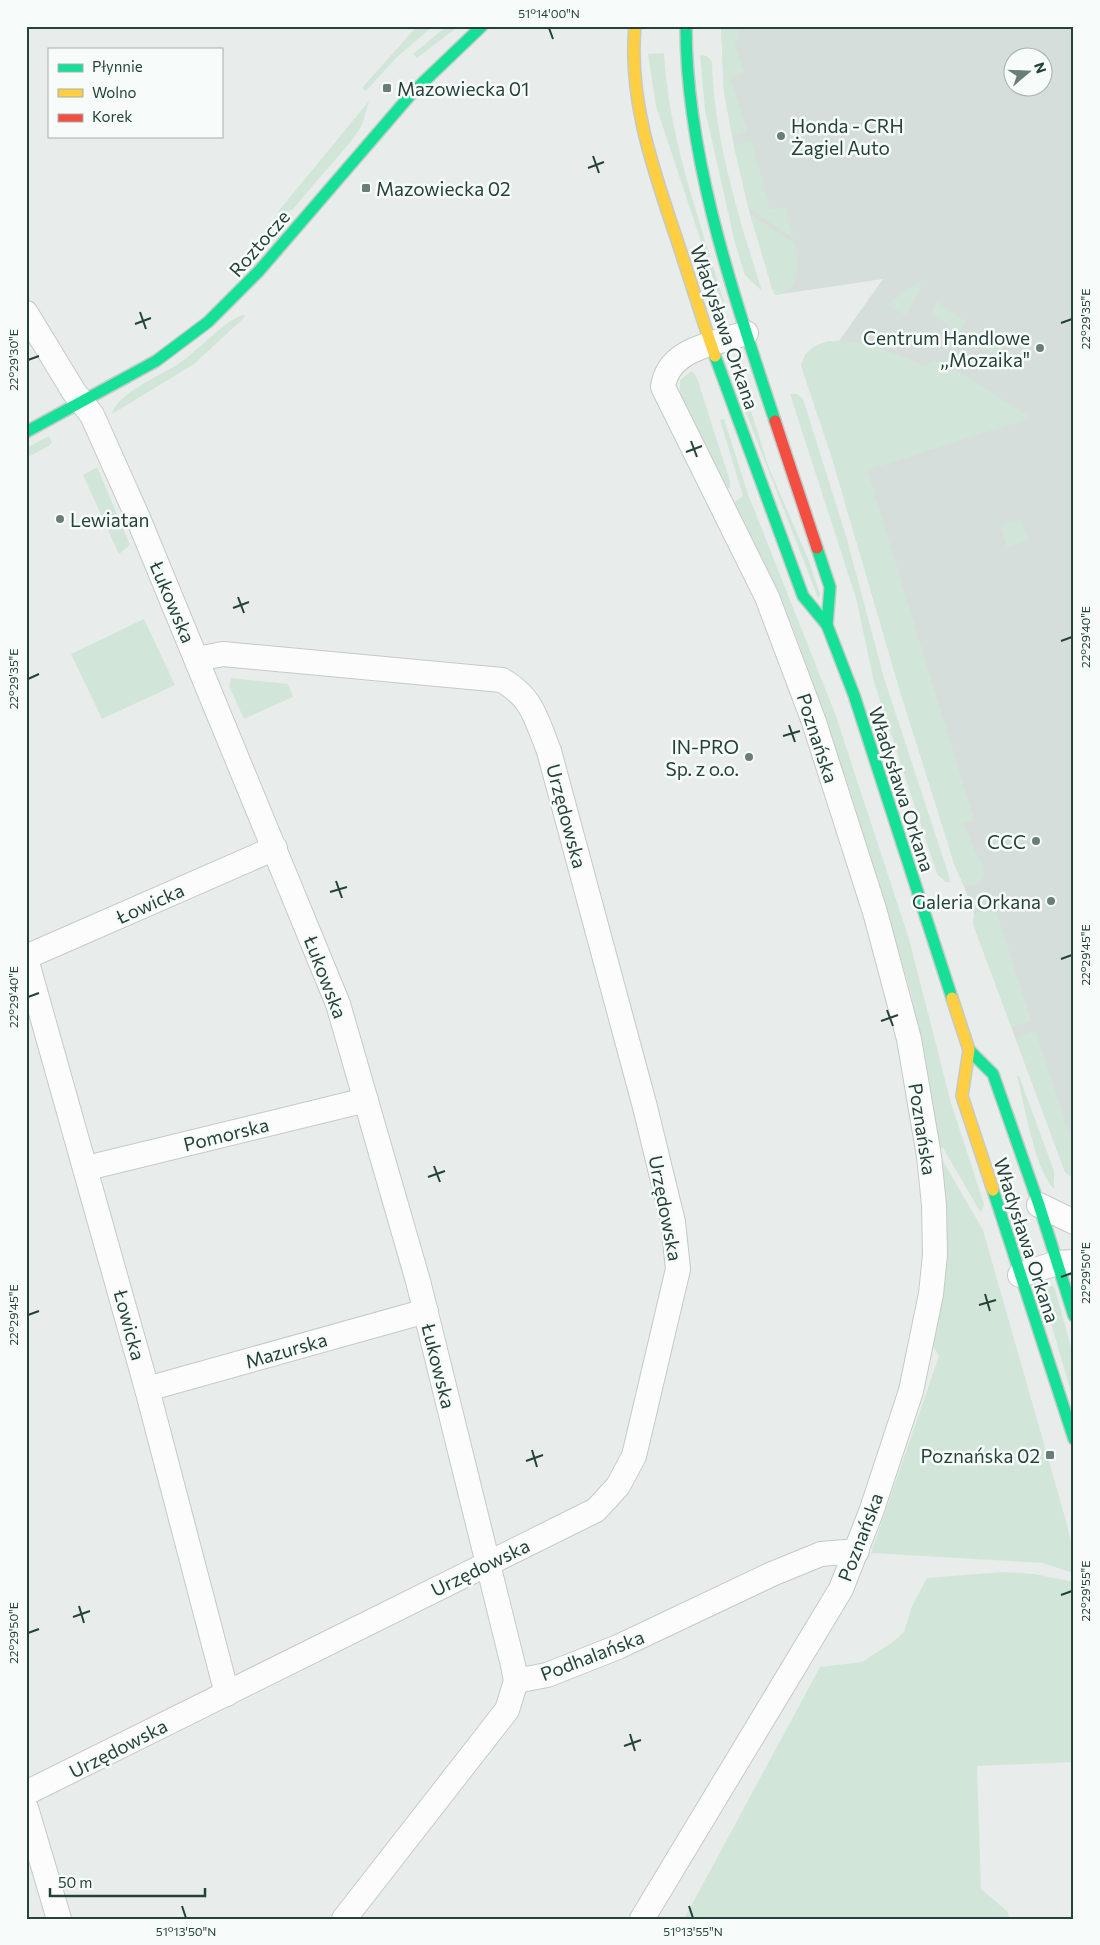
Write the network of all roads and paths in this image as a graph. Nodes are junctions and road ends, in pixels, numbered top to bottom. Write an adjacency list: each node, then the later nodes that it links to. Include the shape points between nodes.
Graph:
1 (635, 26): 7 (street, Władysława Orkana)
2 (672, 26): 6 (street)
3 (686, 26): 6 (street, Władysława Orkana)
4 (482, 27): 11 (street, Roztocze, via 414,92 229,303 174,349)
5 (622, 33): 7 (street)
6 (685, 45): 9 (street, Władysława Orkana, via 696,137)
7 (633, 47): 10 (street, Władysława Orkana, via 637,96 651,162)
8 (26, 313): 11 (street, Łukowska)
9 (746, 333): 10 (street, Poznańska); 13 (street, Władysława Orkana, via 830,587)
10 (711, 345): 13 (street, Władysława Orkana, via 803,596); 28 (street, Poznańska, via 672,362 664,375 662,387 755,568 814,722 896,987 909,1039 929,1156 935,1246 931,1294 910,1391)
11 (82, 402): 12 (street, Roztocze); 14 (street, Łukowska, via 92,415)
12 (26, 432)
13 (827, 625): 17 (street, Władysława Orkana, via 854,695)
14 (197, 659): 15 (street, Łukowska); 29 (street, Urzędowska, via 223,654 502,680 518,690 530,706 549,751 673,1222 678,1269 634,1456 618,1486 596,1510)
15 (275, 848): 16 (street, Łowicka); 18 (street, Łukowska, via 338,1004)
16 (26, 958): 19 (street, Łowicka)
17 (968, 1050): 20 (street, Władysława Orkana, via 993,1074); 23 (street, Władysława Orkana, via 962,1096)
18 (366, 1100): 19 (street, Pomorska); 24 (street, Łukowska)
19 (87, 1168): 26 (street, Łowicka)
20 (1039, 1205): 21 (street); 22 (street, Władysława Orkana)
21 (1074, 1222)
22 (1068, 1258): 23 (street); 25 (street, Władysława Orkana)
23 (1020, 1275): 27 (street, Władysława Orkana)
24 (426, 1311): 26 (street, Mazurska); 29 (street, Łukowska)
25 (1074, 1316)
26 (147, 1388): 31 (street, Łowicka)
27 (1074, 1439)
28 (857, 1551): 30 (street, Podhalańska, via 821,1554 618,1647 547,1675); 36 (street, Poznańska, via 841,1589 815,1634)
29 (487, 1564): 30 (street, Łukowska); 31 (street, Urzędowska)
30 (516, 1681): 35 (street, Podhalańska, via 507,1710 497,1725)
31 (226, 1694): 32 (street, Urzędowska)
32 (26, 1793)
33 (26, 1808): 34 (street)
34 (59, 1919)
35 (344, 1919)
36 (642, 1919)

